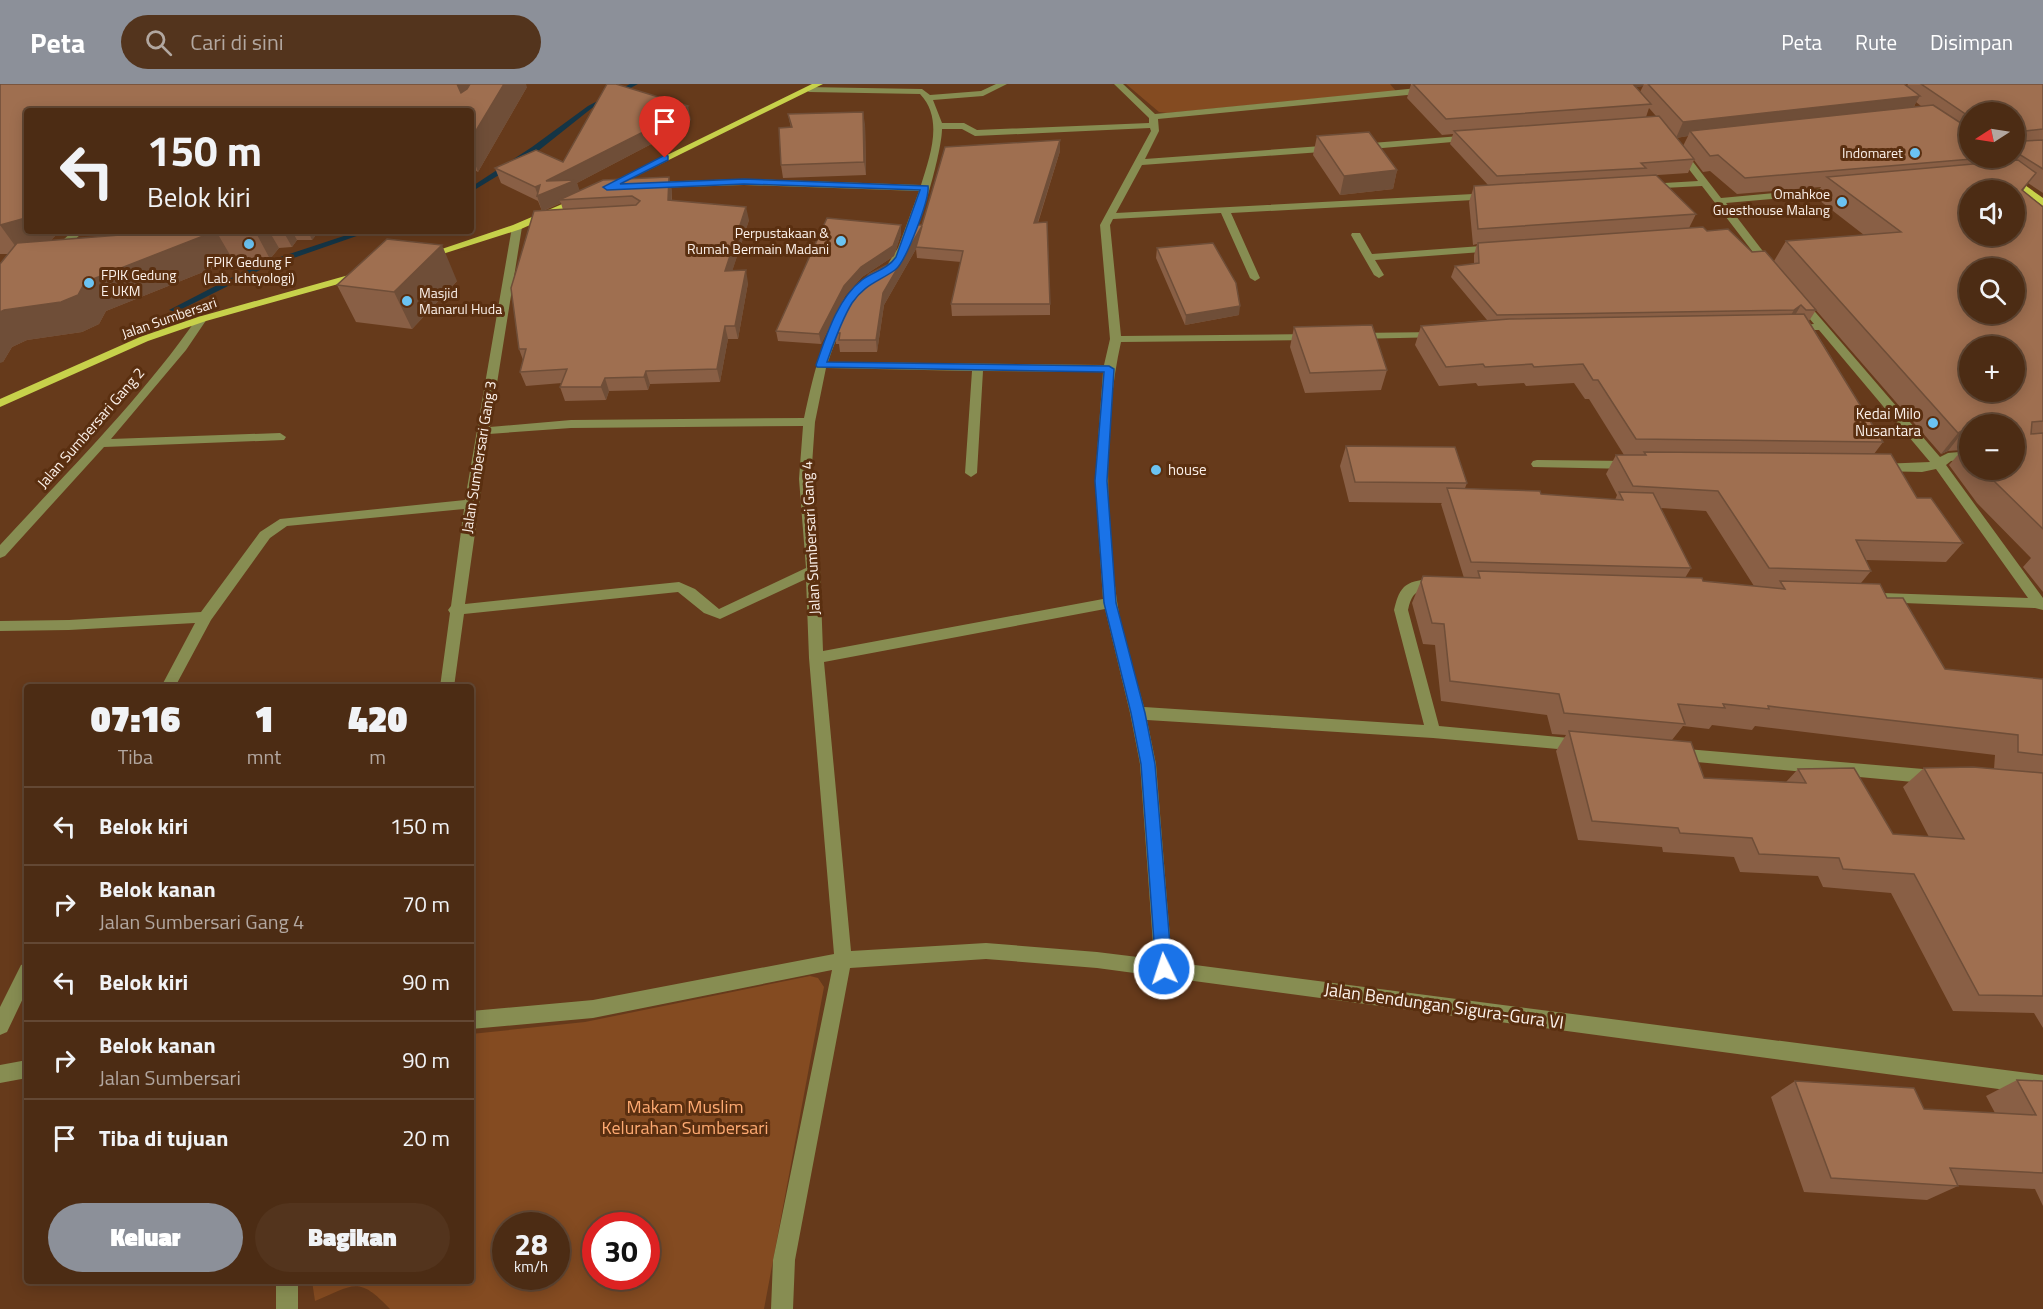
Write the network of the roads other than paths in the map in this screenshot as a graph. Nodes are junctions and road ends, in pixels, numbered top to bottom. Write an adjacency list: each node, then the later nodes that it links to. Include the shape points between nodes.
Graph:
1 (1003, 84): 5 (street, via 983,93)
2 (1118, 84): 6 (street)
3 (814, 86): 5 (street, via 922,92); 22 (main road)
4 (1441, 89): 6 (street)
5 (929, 98): 7 (street, Jalan Sumbersari Gang 4)
6 (1154, 121): 7 (street, via 975,133 964,126); 12 (street, via 1155,131)
7 (938, 126): 20 (street, Jalan Sumbersari Gang 4)
8 (1484, 138): 10 (street)
9 (1679, 142): 16 (street)
10 (1352, 147)
11 (1341, 148): 12 (street)
12 (1140, 162): 28 (street)
13 (1996, 168): 14 (main road)
14 (2005, 175): 15 (street); 25 (main road)
15 (1994, 176)
16 (1705, 183): 19 (street); 24 (street)
17 (630, 186): 22 (street)
18 (641, 186): 20 (street, via 744,182)
19 (1637, 187)
20 (925, 188): 47 (street, Jalan Sumbersari Gang 4, via 901,257 894,267 865,282 848,302)
21 (1845, 190): 24 (street)
22 (597, 192): 29 (main road)
23 (1505, 195): 26 (street)
24 (1719, 201): 40 (street, via 1735,232)
25 (2043, 203)
26 (1225, 211): 28 (street); 39 (street)
27 (573, 216): 29 (street)
28 (1108, 216): 46 (street, via 1105,225)
29 (535, 219): 30 (main road)
30 (517, 227): 36 (main road); 52 (street, Jalan Sumbersari Gang 3)
31 (76, 234): 34 (street)
32 (1356, 235): 35 (street)
33 (1508, 247): 35 (street)
34 (46, 256)
35 (1369, 257): 38 (street)
36 (419, 258)
37 (374, 271): 42 (main road, Jalan Sumbersari)
38 (1379, 275)
39 (1255, 278)
40 (1780, 278)
41 (1795, 295): 43 (street)
42 (200, 323): 50 (main road, Jalan Sumbersari, via 144,339); 54 (street, Jalan Sumbersari Gang 2)
43 (1822, 327): 44 (street); 57 (street)
44 (1776, 328)
45 (1447, 335): 46 (street)
46 (1116, 339): 49 (street)
47 (821, 365): 48 (street); 51 (street, Jalan Sumbersari Gang 4)
48 (978, 366): 49 (street); 60 (street)
49 (1109, 369): 66 (street, via 1101,481)
50 (0, 403)
51 (809, 422): 52 (street, via 571,424); 63 (street, Jalan Sumbersari Gang 4, via 805,480)
52 (484, 431): 61 (street, Jalan Sumbersari Gang 3)
53 (280, 437): 54 (street)
54 (101, 443): 62 (street, Jalan Sumbersari Gang 2)
55 (1959, 456): 57 (street, via 1948,457)
56 (1538, 464): 58 (street)
57 (1939, 464): 59 (street, via 1922,468); 67 (street)
58 (1642, 465)
59 (1864, 467)
60 (971, 473)
61 (471, 504): 68 (street, Jalan Sumbersari Gang 3); 69 (street, via 285,522 264,535)
62 (0, 553)
63 (813, 570): 68 (street, via 720,614 714,614 688,589 679,586); 71 (street, Jalan Sumbersari Gang 4)
64 (1453, 585): 75 (street, via 1422,584 1411,588 1403,596 1401,610)
65 (1871, 598): 67 (street)
66 (1110, 603): 71 (street); 74 (street)
67 (2041, 606)
68 (455, 610): 73 (street, Jalan Sumbersari Gang 3)
69 (205, 617): 70 (street); 72 (street)
70 (0, 626)
71 (816, 658): 79 (street, Jalan Sumbersari Gang 4)
72 (170, 684)
73 (447, 684)
74 (1138, 713): 75 (street); 80 (street, via 1148,764)
75 (1433, 732): 76 (street)
76 (1598, 747)
77 (1656, 752): 78 (street)
78 (1949, 778)
79 (843, 960): 80 (street, Jalan Bendungan Sigura-Gura VI, via 986,951); 82 (street, Jalan Bendungan Sigura-Gura VI, via 593,1008); 87 (street, Jalan Sumbersari Gang 4, via 784,1260)
80 (1164, 969): 86 (street, Jalan Bendungan Sigura-Gura VI)
81 (24, 977): 83 (street)
82 (474, 1020)
83 (0, 1026)
84 (24, 1070): 85 (street)
85 (0, 1074)
86 (2043, 1085)
87 (782, 1309)

